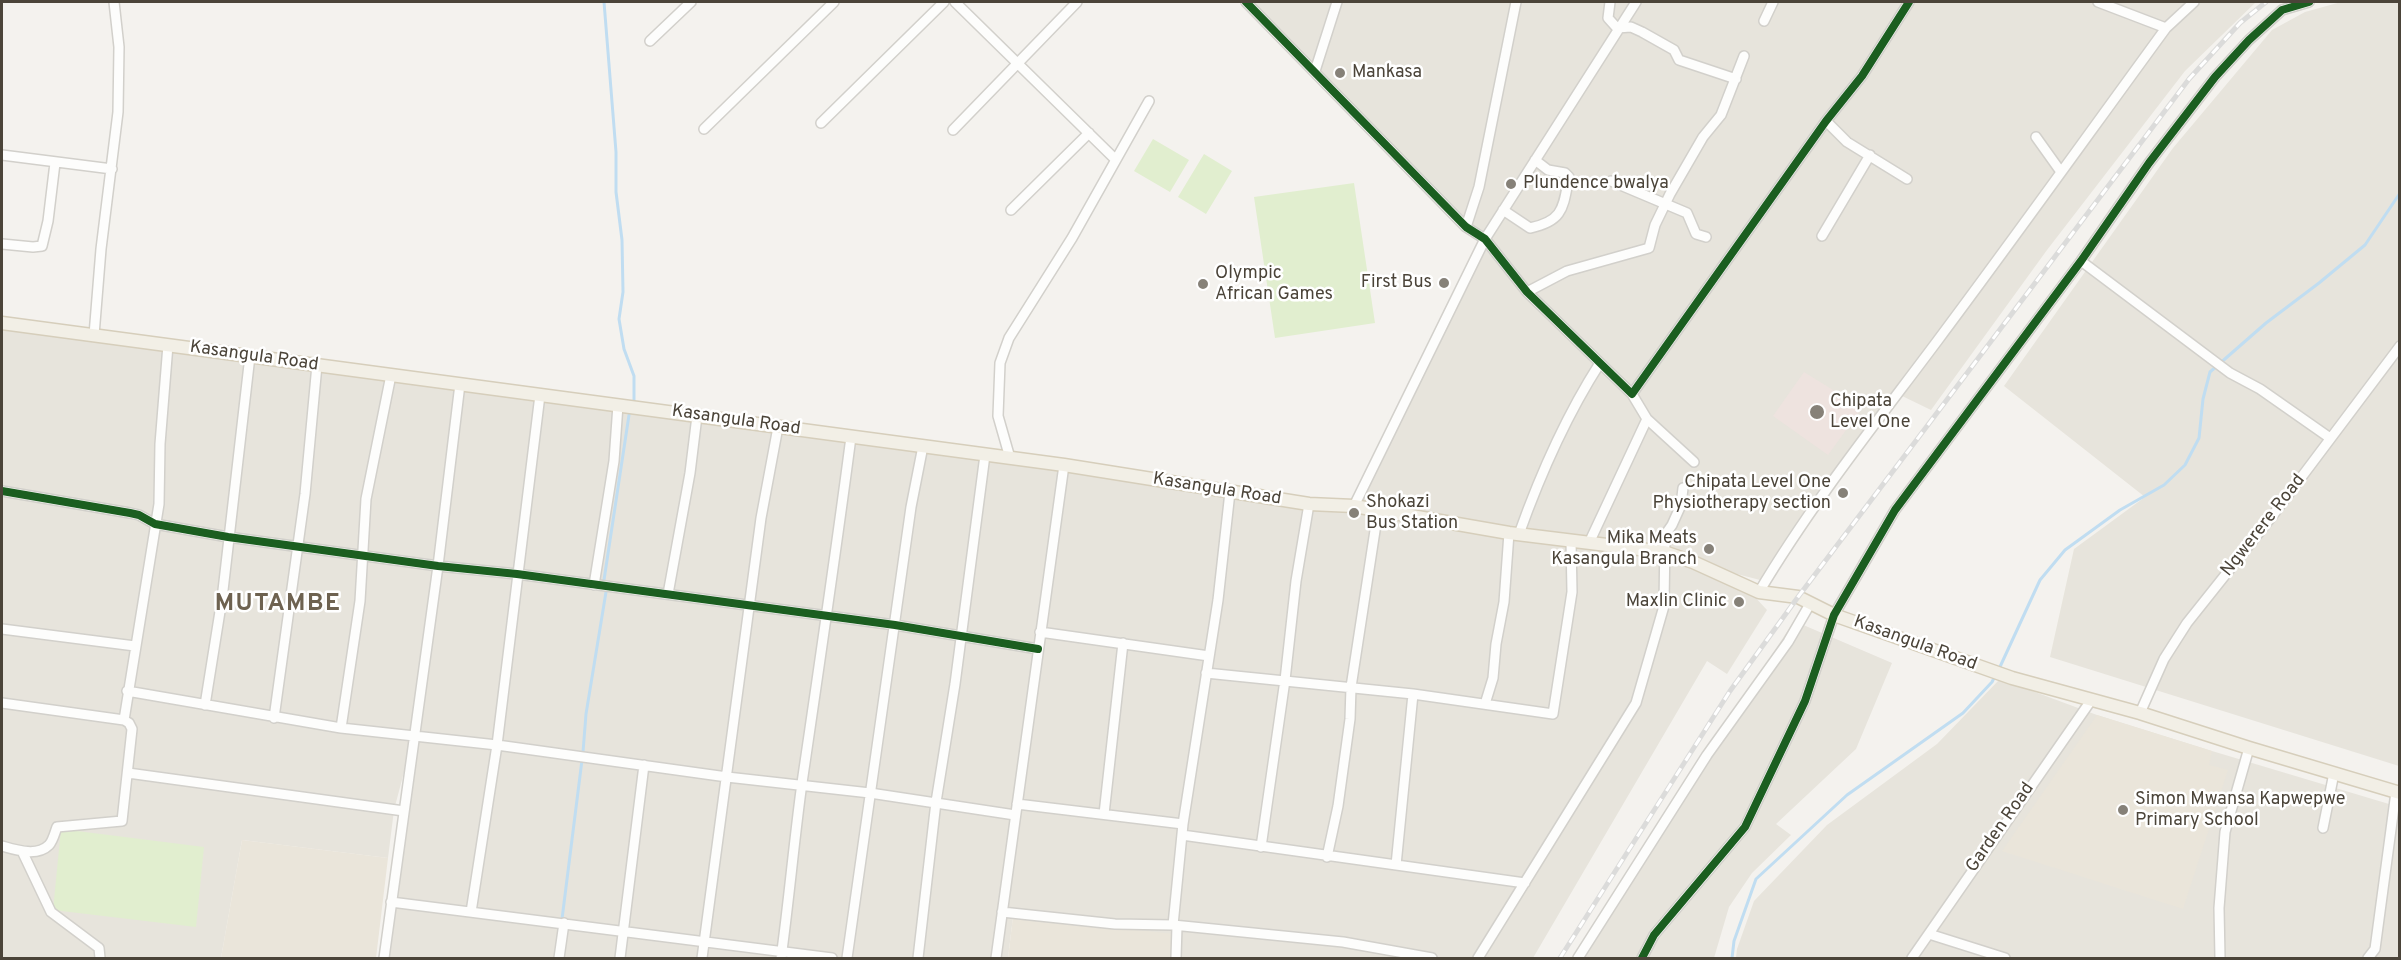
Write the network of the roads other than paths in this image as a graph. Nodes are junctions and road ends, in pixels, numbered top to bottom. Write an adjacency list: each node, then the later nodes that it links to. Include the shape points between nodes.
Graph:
1 (114, 2): 37 (street, via 120,77)
2 (692, 2): 20 (street)
3 (834, 2): 28 (street)
4 (944, 2): 27 (street)
5 (955, 2): 22 (street)
6 (1077, 2): 22 (street)
7 (1246, 2): 23 (street)
8 (1337, 2): 23 (street)
9 (1516, 2): 44 (street, via 1479,187)
10 (1610, 2): 18 (street, via 1608,18)
11 (1636, 2): 18 (street)
12 (1773, 2): 17 (street)
13 (1909, 2): 26 (street, via 1862,76)
14 (2098, 2): 19 (street)
15 (2194, 2): 19 (street)
16 (2309, 2): 49 (street, via 2283,10 2215,77)
17 (1764, 21)
18 (1618, 28): 24 (street, via 1631,27 1674,50 1679,60); 35 (street)
19 (2166, 28): 38 (street)
20 (650, 41)
21 (1744, 56): 24 (street)
22 (1017, 63): 29 (street); 30 (street)
23 (1315, 71): 44 (street)
24 (1736, 79): 41 (street, via 1721,115 1703,137)
25 (1149, 101): 34 (street)
26 (1826, 121): 33 (street, via 1847,142); 60 (street)
27 (821, 123)
28 (704, 129)
29 (954, 130)
30 (1089, 133): 34 (street); 42 (street)
31 (2036, 137): 38 (street)
32 (2, 155): 36 (street)
33 (1870, 156): 39 (street); 45 (street)
34 (1115, 159): 70 (street, via 1072,238 1009,338 1000,363 998,416)
35 (1535, 160): 43 (street); 43 (street, via 1548,170 1569,177 1560,214 1530,228)
36 (55, 163): 37 (street); 48 (street, via 42,246)
37 (112, 170): 52 (street)
38 (2061, 172): 90 (street, via 1820,495)
39 (1907, 179)
40 (1611, 181): 41 (street)
41 (1666, 204): 46 (street, via 1687,213 1696,234); 50 (street, via 1649,248 1567,272)
42 (1011, 210)
43 (1503, 210): 47 (street)
44 (1466, 227): 47 (street)
45 (1822, 236)
46 (1706, 237)
47 (1485, 239): 50 (street); 77 (street)
48 (2, 244)
49 (2080, 261): 67 (street, via 2230,373); 94 (street, via 1895,510)
50 (1527, 292): 56 (street)
51 (2, 322): 52 (main road, Kasangula Road)
52 (94, 335): 53 (main road, Kasangula Road)
53 (168, 345): 55 (main road, Kasangula Road); 79 (street)
54 (2400, 346): 67 (street, Ngwerere Road)
55 (250, 356): 57 (main road, Kasangula Road); 81 (street)
56 (1600, 363): 60 (street); 80 (street, via 1575,402)
57 (317, 365): 58 (main road, Kasangula Road); 84 (street)
58 (391, 375): 59 (main road, Kasangula Road); 86 (street, via 368,488)
59 (460, 384): 61 (main road, Kasangula Road); 87 (street)
60 (1632, 394): 64 (street)
61 (540, 395): 62 (main road, Kasangula Road); 88 (street)
62 (618, 405): 63 (main road, Kasangula Road); 89 (street, via 614,460)
63 (697, 416): 65 (main road, Kasangula Road); 91 (street)
64 (1647, 419): 71 (street); 83 (street)
65 (778, 427): 66 (main road, Kasangula Road); 93 (street, via 761,518)
66 (851, 437): 68 (main road, Kasangula Road); 95 (street)
67 (2330, 438): 113 (street, Ngwerere Road, via 2187,623 2164,659)
68 (923, 446): 69 (main road, Kasangula Road); 96 (street, via 912,496)
69 (986, 455): 70 (main road, Kasangula Road); 99 (street)
70 (1010, 458): 72 (main road, Kasangula Road)
71 (1694, 462)
72 (1064, 465): 75 (main road, Kasangula Road); 98 (street)
73 (1683, 488): 85 (street, via 1681,504 1665,535)
74 (2, 491): 79 (street, via 130,513)
75 (1230, 492): 76 (main road, Kasangula Road); 103 (street)
76 (1308, 504): 77 (main road, Kasangula Road); 105 (street)
77 (1354, 506): 78 (main road, Kasangula Road)
78 (1378, 511): 80 (main road, Kasangula Road); 106 (street)
79 (155, 524): 81 (street); 101 (street)
80 (1514, 534): 82 (main road, Kasangula Road); 111 (street, via 1493,678)
81 (228, 537): 84 (street); 112 (street)
82 (1571, 541): 83 (main road, Kasangula Road); 111 (street, via 1572,592 1553,714)
83 (1589, 543): 85 (main road, Kasangula Road)
84 (298, 547): 86 (street); 114 (street)
85 (1664, 552): 90 (main road, Kasangula Road); 140 (street, via 1664,606 1636,703)
86 (364, 556): 87 (street); 116 (street)
87 (438, 566): 88 (street); 117 (street)
88 (517, 574): 89 (street); 118 (street)
89 (594, 585): 91 (street)
90 (1759, 592): 92 (main road, Kasangula Road, via 1798,597)
91 (668, 594): 93 (street)
92 (1810, 604): 94 (main road, Kasangula Road); 162 (street, via 1788,642 1707,754)
93 (751, 606): 95 (street); 123 (street)
94 (1834, 615): 109 (main road, Kasangula Road, via 2012,678); 163 (street, via 1805,701 1745,827 1654,935)
95 (828, 616): 96 (street); 124 (street)
96 (895, 625): 99 (street); 125 (street)
97 (2, 629): 101 (street)
98 (1040, 632): 100 (street); 102 (street)
99 (962, 636): 102 (street); 127 (street)
100 (1123, 643): 103 (street); 130 (street)
101 (135, 646): 107 (street)
102 (1038, 649): 128 (street)
103 (1209, 656): 104 (street)
104 (1206, 673): 105 (street); 132 (street)
105 (1286, 680): 106 (street); 136 (street)
106 (1351, 687): 108 (street); 138 (street, via 1338,806)
107 (127, 691): 112 (street); 115 (street)
108 (1413, 694): 111 (street); 139 (street)
109 (2092, 699): 113 (main road, Kasangula Road); 147 (street, Garden Road)
110 (2, 703): 115 (street)
111 (1485, 704)
112 (205, 705): 114 (street)
113 (2140, 713): 119 (main road, Kasangula Road)
114 (274, 718): 116 (street)
115 (124, 720): 121 (street, via 132,729)
116 (341, 728): 117 (street)
117 (415, 735): 118 (street); 129 (street)
118 (497, 745): 120 (street); 142 (street)
119 (2249, 748): 122 (main road, Kasangula Road); 166 (street, via 2224,832 2218,908)
120 (645, 765): 123 (street); 146 (street)
121 (128, 773): 129 (street); 137 (street, via 122,821 57,826 49,844 38,851)
122 (2334, 774): 126 (main road, Kasangula Road); 133 (street)
123 (727, 777): 124 (street); 148 (street)
124 (802, 785): 125 (street); 149 (street)
125 (870, 793): 127 (street); 156 (street)
126 (2398, 793): 167 (street, via 2375,949)
127 (936, 802): 131 (street); 157 (street)
128 (1017, 804): 130 (street); 131 (street)
129 (404, 811): 141 (street)
130 (1104, 814): 132 (street)
131 (1015, 815): 143 (street)
132 (1183, 824): 134 (street)
133 (2324, 828)
134 (1182, 835): 136 (street); 145 (street)
135 (2, 846): 137 (street)
136 (1261, 847): 138 (street)
137 (22, 851): 150 (street, via 51,912 99,948)
138 (1327, 857): 139 (street)
139 (1396, 865): 140 (street)
140 (1525, 883): 161 (street)
141 (391, 902): 142 (street); 151 (street)
142 (471, 912): 144 (street)
143 (1002, 912): 145 (street); 158 (street)
144 (564, 923): 146 (street); 152 (street)
145 (1175, 926): 159 (street); 160 (street, via 1343,942)
146 (622, 930): 148 (street); 153 (street)
147 (1929, 934): 164 (street, Garden Road); 165 (street)
148 (704, 941): 149 (street); 154 (street)
149 (782, 955): 155 (street)
150 (100, 958)
151 (384, 958)
152 (559, 958)
153 (620, 958)
154 (702, 958)
155 (832, 958)
156 (847, 958)
157 (918, 958)
158 (996, 958)
159 (1176, 958)
160 (1432, 958)
161 (1478, 958)
162 (1578, 958)
163 (1642, 958)
164 (1912, 958)
165 (2005, 958)
166 (2220, 958)
167 (2368, 958)

